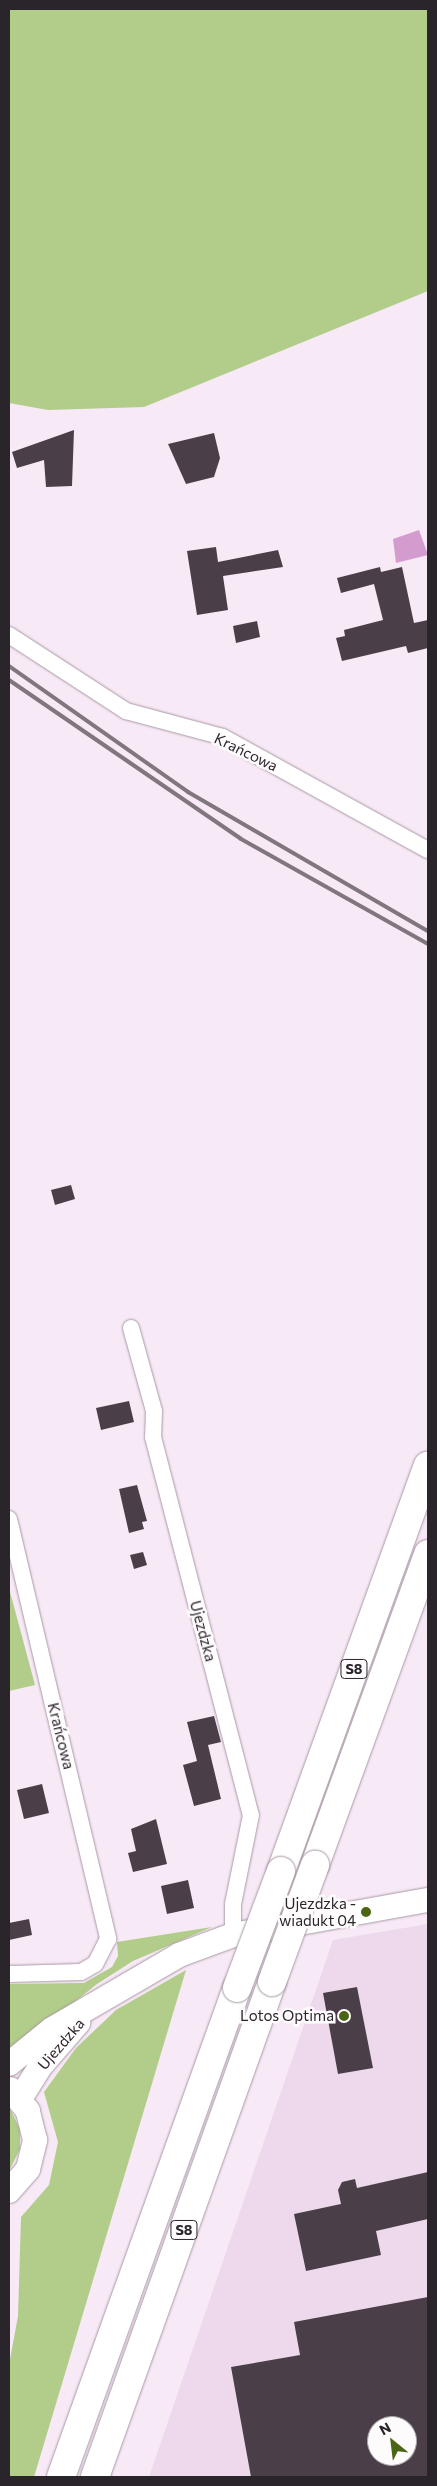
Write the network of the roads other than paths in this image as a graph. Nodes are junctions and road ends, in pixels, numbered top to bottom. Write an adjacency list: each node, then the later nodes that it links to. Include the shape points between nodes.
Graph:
1 (9, 635): 2 (street, Krańcowa, via 126,711 223,737)
2 (428, 850)
3 (131, 1328): 8 (street, Ujezdzka, via 154,1411 153,1437 251,1815 233,1904)
4 (428, 1466): 14 (highway, S8, bridge)
5 (9, 1519): 9 (street, Krańcowa, via 107,1923 103,1953 81,1972)
6 (428, 1554): 15 (highway, S8, bridge)
7 (428, 1900): 8 (main road, Ujezdzka)
8 (233, 1936): 10 (main road, Ujezdzka, via 179,1954)
9 (9, 1974)
10 (107, 1993): 11 (main road, Ujezdzka, via 52,2029); 12 (main road, Ujezdzka)
11 (9, 2064)
12 (14, 2093): 13 (main road, via 35,2140 28,2169)
13 (9, 2191)
14 (61, 2477)
15 (95, 2477)

